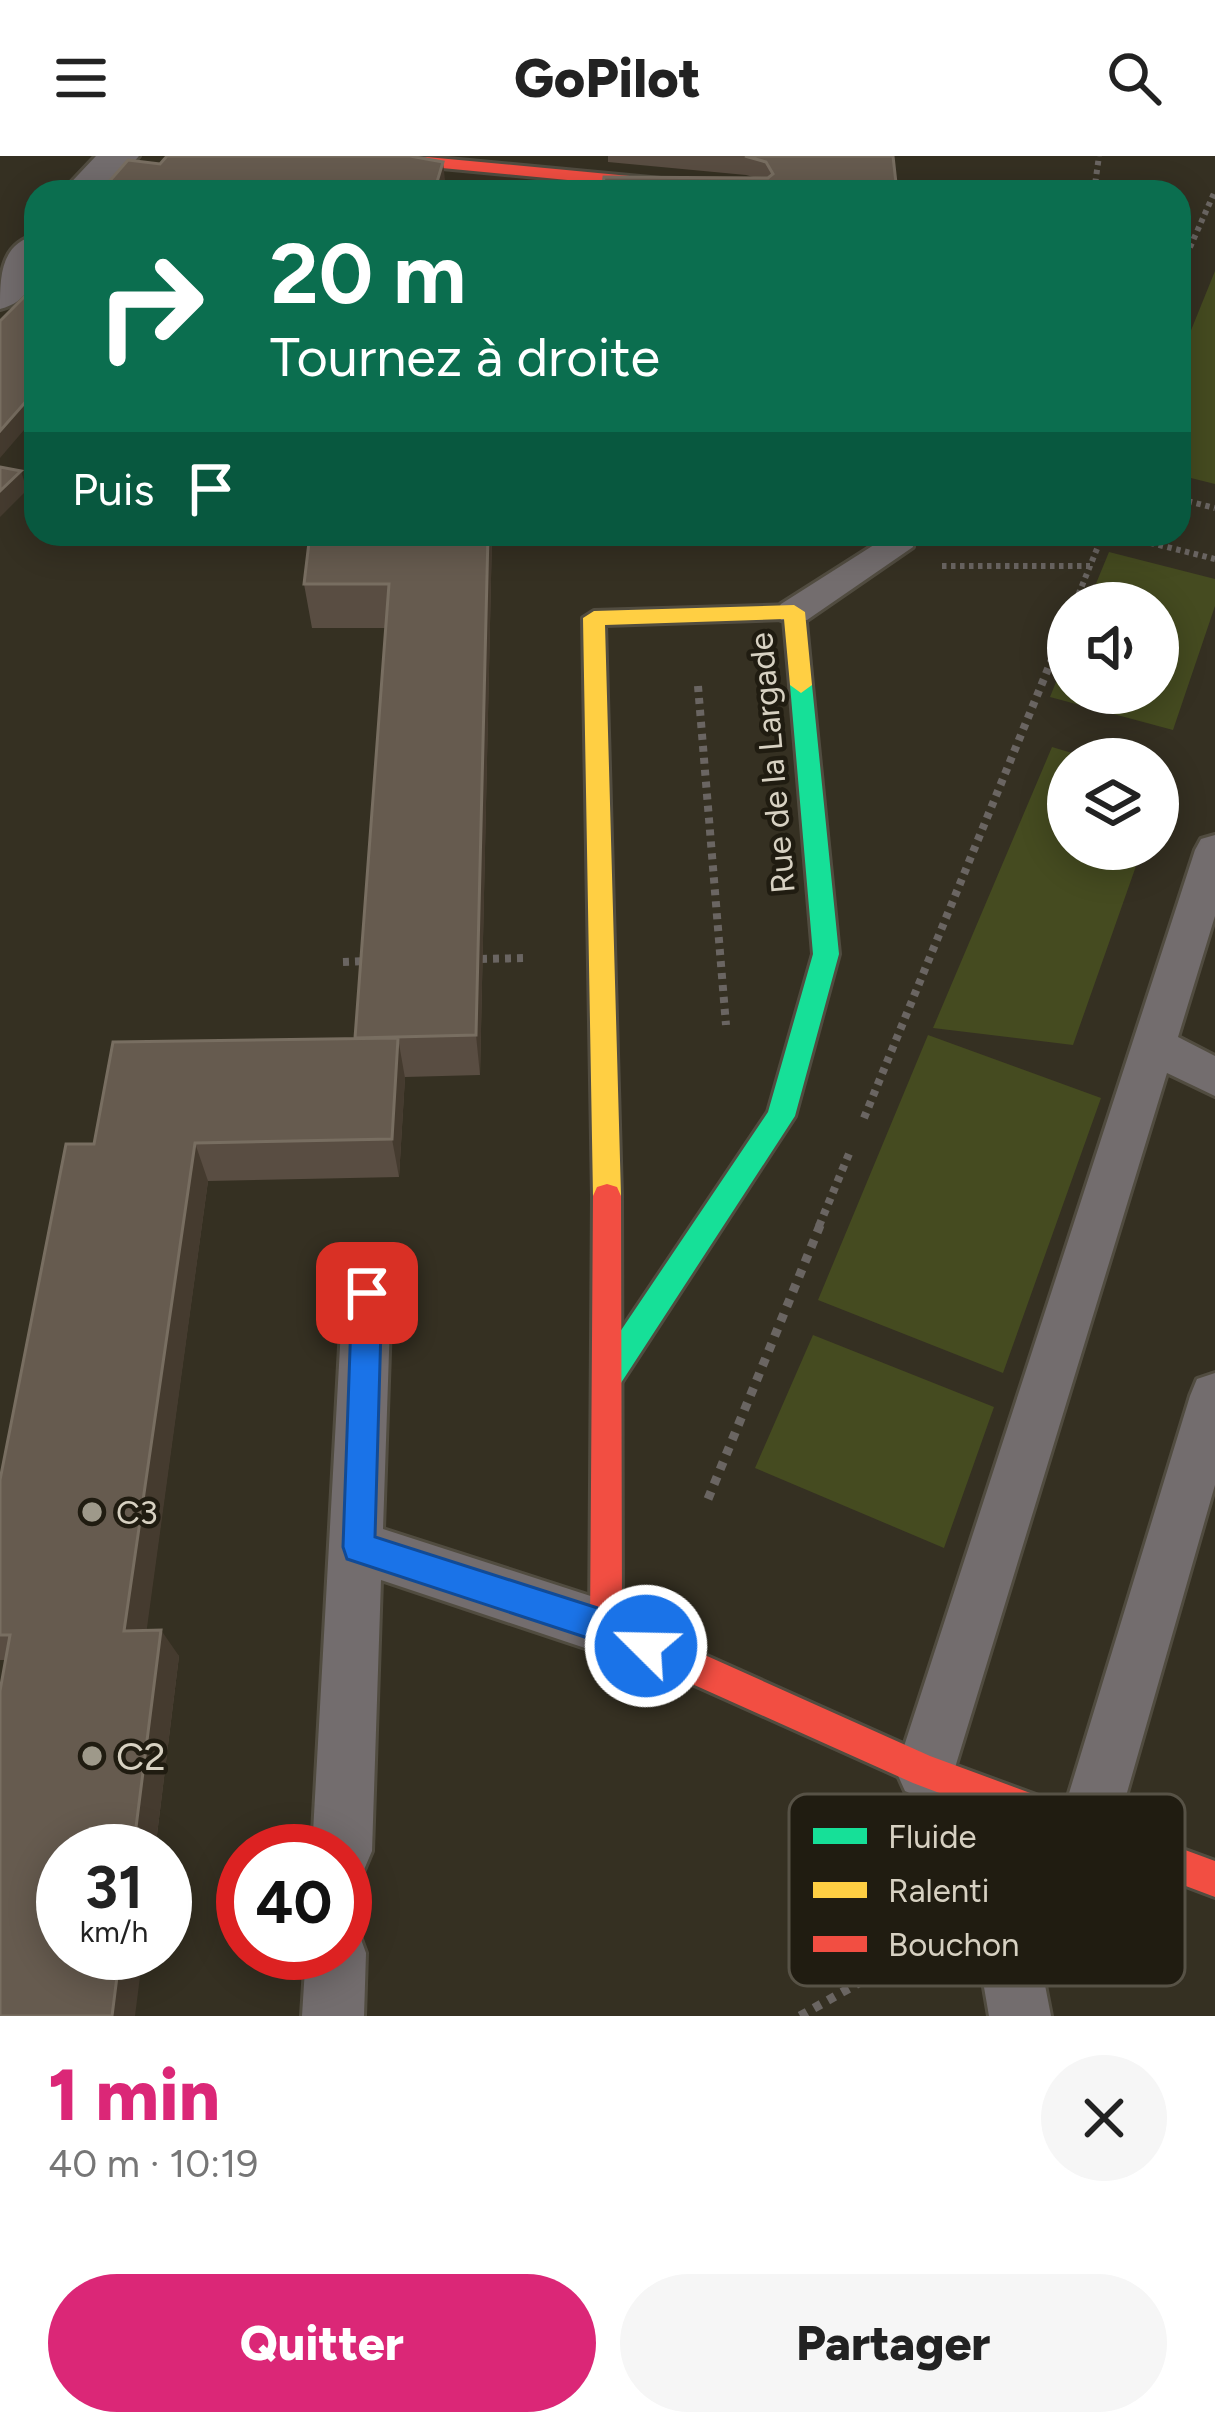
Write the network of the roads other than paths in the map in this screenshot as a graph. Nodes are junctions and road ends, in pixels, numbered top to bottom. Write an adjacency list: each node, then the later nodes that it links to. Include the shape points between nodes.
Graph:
1 (119, 156): 4 (street)
2 (427, 162): 3 (street)
3 (502, 162): 5 (street)
4 (95, 180)
5 (648, 180)
6 (24, 264): 7 (street)
7 (0, 296)
8 (895, 546): 9 (lane)
9 (794, 612): 14 (street, Rue de la Largade, via 826,954 781,1116); 14 (street, Rue de la Largade, via 594,617)
10 (1215, 850): 11 (lane)
11 (1155, 1045): 12 (lane); 18 (lane)
12 (1215, 1078)
13 (367, 1293): 16 (lane)
14 (608, 1376): 17 (street, Rue de la Largade)
15 (1215, 1396): 20 (lane)
16 (359, 1547): 17 (lane); 21 (lane)
17 (607, 1628): 18 (street)
18 (925, 1771): 19 (street)
19 (987, 1794)
20 (1098, 1794)
21 (344, 1824)
22 (1185, 1868): 23 (street)
23 (1215, 1879)
24 (335, 1980): 26 (lane)
25 (1015, 1986): 27 (lane)
26 (333, 2016)
27 (1020, 2016)

